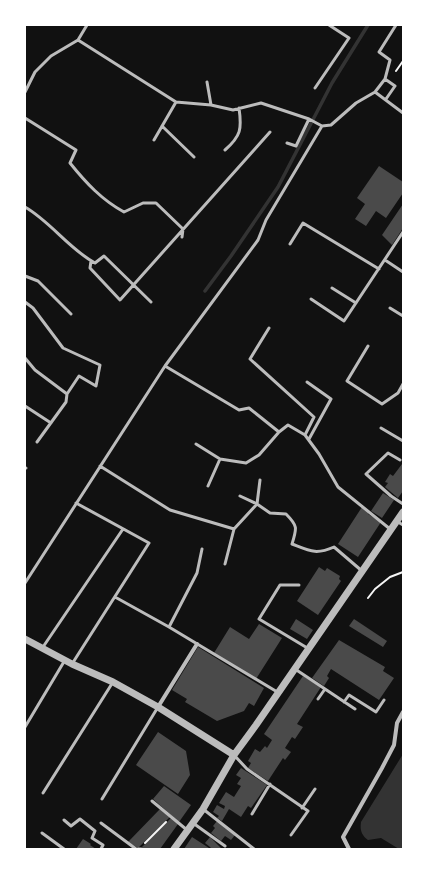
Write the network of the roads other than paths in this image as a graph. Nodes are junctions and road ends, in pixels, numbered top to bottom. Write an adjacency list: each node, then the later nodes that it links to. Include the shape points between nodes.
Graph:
1 (87, 25): 4 (lane)
2 (329, 25): 7 (lane, via 349,38)
3 (396, 25): 5 (lane, via 379,52 390,60)
4 (78, 40): 8 (lane, via 51,56 35,72); 11 (lane)
5 (384, 79): 9 (lane); 10 (lane, via 395,86)
6 (207, 82): 12 (lane)
7 (315, 88)
8 (25, 92)
9 (376, 92): 10 (lane); 18 (lane, via 356,103 331,126)
10 (386, 99): 14 (lane)
11 (176, 102): 12 (lane); 17 (lane)
12 (210, 105): 13 (lane, via 233,110)
13 (239, 108): 16 (lane, via 261,103); 22 (lane, via 241,125 237,139)
14 (403, 113)
15 (25, 118): 25 (lane, via 76,150 70,163 107,202 124,212 143,203 156,203)
16 (308, 119): 18 (lane); 21 (lane, via 296,146)
17 (162, 126): 20 (lane); 23 (lane)
18 (322, 126): 46 (lane, via 266,220 255,246)
19 (270, 132): 25 (lane)
20 (154, 140)
21 (287, 143)
22 (225, 150)
23 (194, 157)
24 (25, 207): 30 (lane, via 37,214 83,257)
25 (183, 229): 27 (lane); 34 (lane)
26 (403, 232): 29 (lane)
27 (182, 237)
28 (290, 244): 31 (lane, via 303,223)
29 (385, 260): 31 (lane); 32 (lane)
30 (91, 261): 34 (lane, via 95,263 104,256); 34 (lane, via 90,268 120,300)
31 (378, 270): 39 (lane)
32 (403, 272)
33 (25, 276): 41 (lane, via 38,281)
34 (133, 284): 38 (lane)
35 (332, 288): 39 (lane)
36 (311, 299): 39 (lane, via 344,321)
37 (25, 302): 49 (lane, via 33,308 62,348 100,365 96,386 79,376)
38 (151, 302)
39 (356, 303)
40 (390, 308): 42 (lane)
41 (71, 314)
42 (403, 316)
43 (269, 328): 54 (lane, via 250,359 314,417)
44 (368, 346): 48 (lane, via 347,382 382,404 398,393)
45 (25, 358): 49 (lane, via 34,370)
46 (165, 366): 53 (lane, via 239,410 249,408); 61 (lane)
47 (307, 382): 55 (lane, via 331,400)
48 (403, 384)
49 (67, 394): 51 (lane, via 66,402)
50 (25, 406): 51 (lane)
51 (51, 423): 57 (lane)
52 (380, 428): 56 (lane)
53 (279, 432): 54 (lane, via 288,425); 59 (lane, via 259,455 246,463)
54 (305, 435): 55 (lane)
55 (309, 439): 73 (lane, via 338,488)
56 (403, 441)
57 (37, 442)
58 (196, 444): 59 (lane)
59 (220, 458): 63 (lane)
60 (400, 460): 67 (lane, via 388,453 366,474)
61 (100, 466): 65 (lane); 72 (lane, via 170,510)
62 (260, 480): 66 (lane)
63 (208, 486)
64 (240, 496): 66 (lane)
65 (76, 503): 71 (lane); 77 (lane)
66 (257, 504): 72 (lane); 76 (lane, via 270,513 286,514 295,523 292,544 321,552 334,546)
67 (403, 504)
68 (403, 512): 69 (street)
69 (396, 521): 70 (lane); 73 (street)
70 (403, 525)
71 (123, 529): 79 (lane, via 149,543); 83 (lane)
72 (234, 529): 75 (lane)
73 (390, 529): 76 (street)
74 (202, 549): 80 (lane, via 197,573)
75 (225, 564)
76 (362, 571): 84 (street)
77 (25, 583)
78 (299, 585): 84 (lane, via 280,585 259,619)
79 (115, 598): 80 (lane); 86 (lane)
80 (169, 627): 82 (lane)
81 (25, 639): 83 (street)
82 (197, 644): 90 (lane); 94 (street)
83 (43, 647): 85 (street)
84 (309, 649): 87 (street)
85 (65, 660): 86 (street); 97 (lane)
86 (72, 664): 88 (street)
87 (295, 669): 89 (lane); 90 (street)
88 (113, 682): 94 (street); 101 (lane)
89 (325, 689): 91 (lane); 93 (lane)
90 (279, 693): 98 (street)
91 (318, 700)
92 (384, 700): 93 (lane, via 376,712 349,695)
93 (344, 702): 95 (lane)
94 (158, 707): 98 (street); 102 (lane)
95 (355, 709)
96 (403, 712): 119 (street, via 397,724 394,745 343,837)
97 (25, 727)
98 (234, 755): 99 (lane, via 247,769); 105 (street)
99 (270, 784): 104 (lane); 106 (lane)
100 (315, 789): 104 (lane)
101 (43, 793)
102 (102, 799)
103 (152, 800): 110 (lane)
104 (302, 808): 112 (lane, via 308,810)
105 (203, 809): 109 (street); 118 (lane)
106 (252, 814)
107 (64, 820): 115 (lane, via 71,826 80,819 95,831 92,838 103,845)
108 (101, 823): 116 (lane)
109 (193, 823): 110 (street); 113 (lane)
110 (187, 830): 117 (street)
111 (42, 833): 114 (lane)
112 (291, 835)
113 (225, 846)
114 (64, 849)
115 (101, 849)
116 (139, 849)
117 (174, 849)
118 (254, 849)
119 (349, 849)

